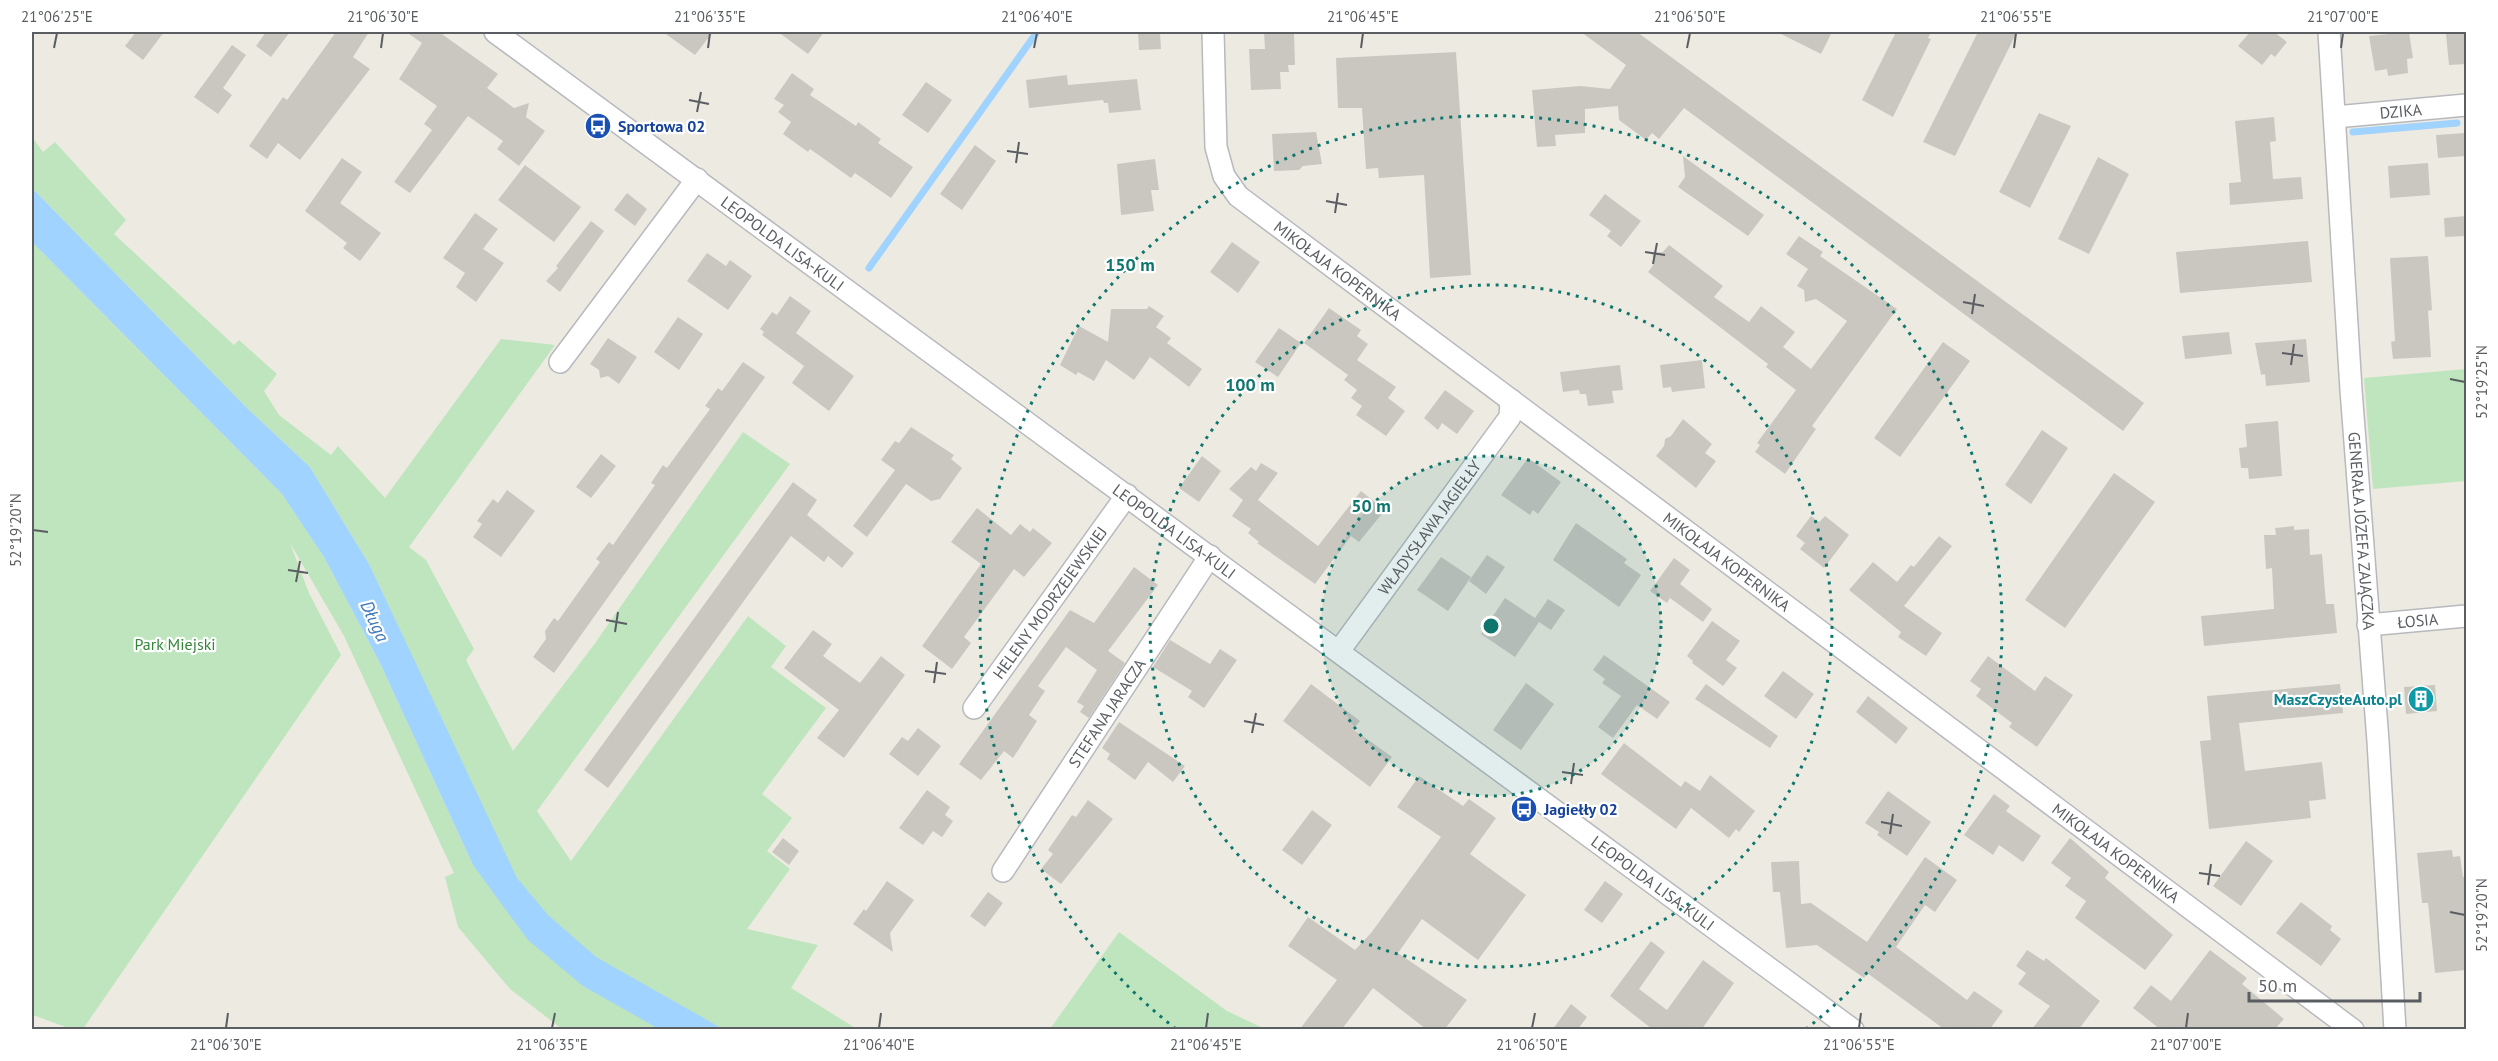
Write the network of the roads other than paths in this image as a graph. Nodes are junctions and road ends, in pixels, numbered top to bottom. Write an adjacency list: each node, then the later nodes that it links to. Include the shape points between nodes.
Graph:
1 (495, 32): 6 (street, LEOPOLDA LISA-KULI)
2 (1213, 32): 8 (street, MIKOŁAJA KOPERNIKA, via 1216,147 1224,176 1238,196)
3 (2329, 32): 5 (street, GENERAŁA JÓZEFA ZAJĄCZKA)
4 (2466, 105): 5 (street, DZIKA)
5 (2335, 117): 12 (street, GENERAŁA JÓZEFA ZAJĄCZKA)
6 (697, 179): 7 (street); 9 (street, LEOPOLDA LISA-KULI)
7 (560, 362)
8 (1511, 400): 13 (street, WŁADYSŁAWA JAGIEŁŁY, via 1510,417); 17 (street, MIKOŁAJA KOPERNIKA)
9 (1127, 495): 10 (street, LEOPOLDA LISA-KULI); 14 (street, HELENY MODRZEJEWSKIEJ)
10 (1210, 556): 13 (street, LEOPOLDA LISA-KULI); 15 (street, STEFANA JARACZA)
11 (2466, 616): 12 (street, ŁOSIA)
12 (2368, 625): 18 (street, GENERAŁA JÓZEFA ZAJĄCZKA)
13 (1339, 651): 16 (street, LEOPOLDA LISA-KULI)
14 (975, 708)
15 (1003, 871)
16 (1853, 1029)
17 (2353, 1029)
18 (2395, 1029)

